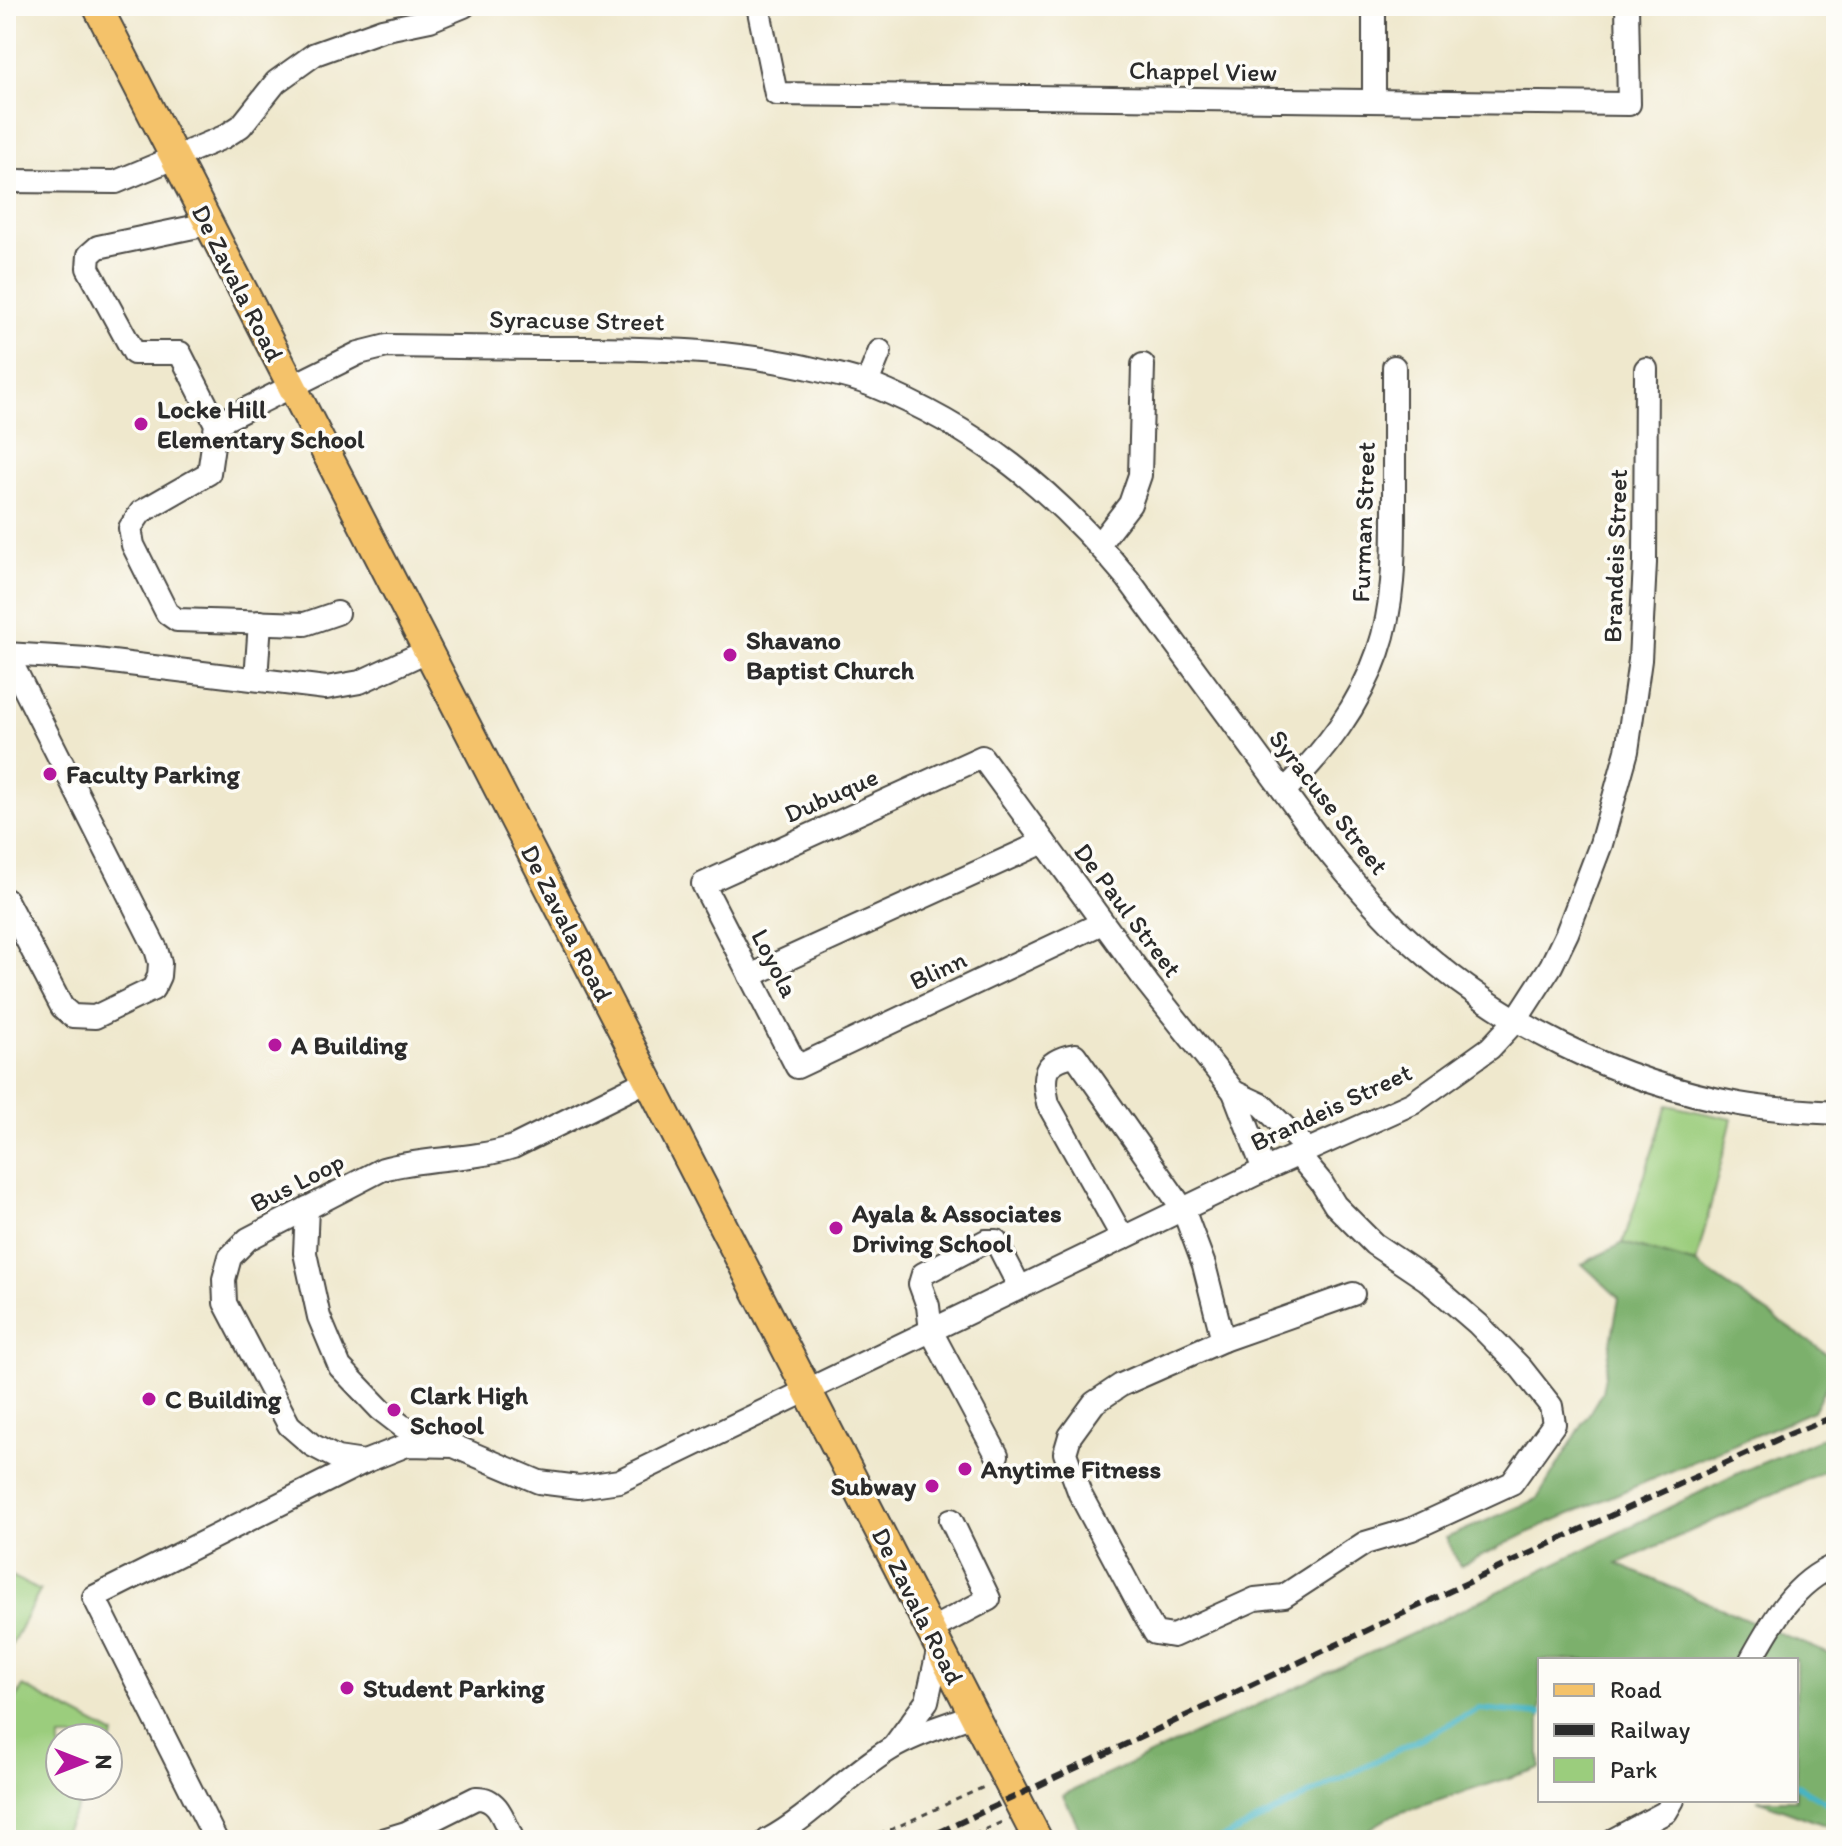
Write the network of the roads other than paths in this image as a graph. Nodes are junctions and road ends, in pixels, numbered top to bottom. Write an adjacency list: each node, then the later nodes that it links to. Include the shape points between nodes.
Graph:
1 (97, 6): 7 (main road, De Zavala Road)
2 (464, 6): 7 (street, via 315,54 276,82 241,126)
3 (758, 6): 6 (street, Chappel View, via 776,94)
4 (1374, 6): 6 (street)
5 (1627, 6): 6 (street, Chappel View, via 1629,104)
6 (1374, 101)
7 (175, 159): 8 (street, via 116,182); 9 (main road, De Zavala Road)
8 (6, 181)
9 (208, 224): 15 (main road, De Zavala Road); 16 (street, via 98,247 89,255 88,268 134,353 180,353)
10 (880, 351): 14 (street)
11 (1143, 365): 17 (street, via 1140,475 1130,504)
12 (1394, 367): 24 (street, Furman Street, via 1394,558 1387,620 1354,706 1311,765)
13 (1646, 369): 30 (street, Brandeis Street, via 1643,605 1627,751 1601,844 1567,933)
14 (867, 383): 15 (street, Syracuse Street, via 720,352 387,346 359,353); 17 (street, Syracuse Street, via 952,424 1003,457 1051,495)
15 (292, 389): 16 (street, Syracuse Street); 20 (main road, De Zavala Road)
16 (216, 424): 19 (street, via 209,473 141,512 130,528 133,545 167,613 177,620)
17 (1099, 544): 24 (street, Syracuse Street)
18 (337, 613): 19 (street, via 305,624)
19 (260, 622): 22 (street)
20 (427, 651): 22 (street, via 360,682 326,688); 32 (main road, De Zavala Road)
21 (6, 654): 22 (street); 27 (street, via 156,949 160,963 153,989 95,1017 72,1016 62,1007)
22 (256, 679)
23 (982, 757): 25 (street, De Paul Street); 26 (street, Dubuque)
24 (1284, 791): 30 (street, Syracuse Street, via 1361,892 1409,940 1461,984)
25 (1044, 842): 28 (street, De Paul Street); 29 (street)
26 (703, 884): 29 (street, Loyola)
27 (6, 900)
28 (1102, 923): 31 (street, Blinn); 33 (street, De Paul Street)
29 (750, 976): 31 (street, Loyola)
30 (1516, 1020): 34 (street, Syracuse Street, via 1581,1054 1680,1090 1738,1104); 35 (street, Brandeis Street, via 1490,1048 1413,1103)
31 (797, 1067)
32 (648, 1080): 37 (street, Bus Loop, via 513,1147 490,1155 383,1169); 44 (main road, De Zavala Road)
33 (1234, 1092): 35 (street, De Paul Street, via 1262,1105); 36 (street, De Paul Street)
34 (1836, 1113)
35 (1303, 1153): 36 (street, Brandeis Street); 43 (street, De Paul Street, via 1335,1205 1374,1244 1426,1279 1521,1368 1551,1406 1554,1424 1512,1483 1412,1529 1365,1543 1284,1596 1255,1599 1173,1636 1155,1633 1080,1494 1065,1453 1070,1436 1094,1403 1121,1385)
36 (1264, 1170): 38 (street, Brandeis Street)
37 (307, 1208): 45 (street, Brandeis Street, via 305,1253 319,1317 340,1367 402,1426); 47 (street, Bus Loop, via 248,1239 230,1257 225,1303 289,1425 337,1458)
38 (1183, 1209): 39 (street, Brandeis Street); 39 (street, via 1075,1055 1063,1057 1050,1064 1043,1080 1048,1104); 43 (street)
39 (1123, 1238): 40 (street, Brandeis Street)
40 (1020, 1288): 42 (street, Brandeis Street); 42 (street, via 996,1241 986,1241 923,1274 920,1284)
41 (1353, 1294): 43 (street)
42 (931, 1331): 44 (street, Brandeis Street); 46 (street)
43 (1223, 1340)
44 (806, 1390): 45 (street, Brandeis Street, via 619,1481 579,1487 539,1482); 50 (main road, De Zavala Road)
45 (454, 1446): 47 (street, via 407,1445)
46 (997, 1455)
47 (364, 1462): 55 (street, via 94,1597)
48 (951, 1520): 50 (street, via 989,1599)
49 (1836, 1565): 51 (street, via 1802,1587 1777,1614)
50 (934, 1639): 52 (main road, De Zavala Road); 53 (street, via 927,1701)
51 (1752, 1658)
52 (973, 1715): 53 (street); 59 (main road, De Zavala Road)
53 (893, 1747): 58 (street, via 793,1827)
54 (1672, 1802): 60 (street, via 1666,1812)
55 (216, 1840)
56 (383, 1840): 57 (street, via 485,1798 495,1803)
57 (513, 1840)
58 (768, 1840)
59 (1038, 1840)
60 (1613, 1840)

